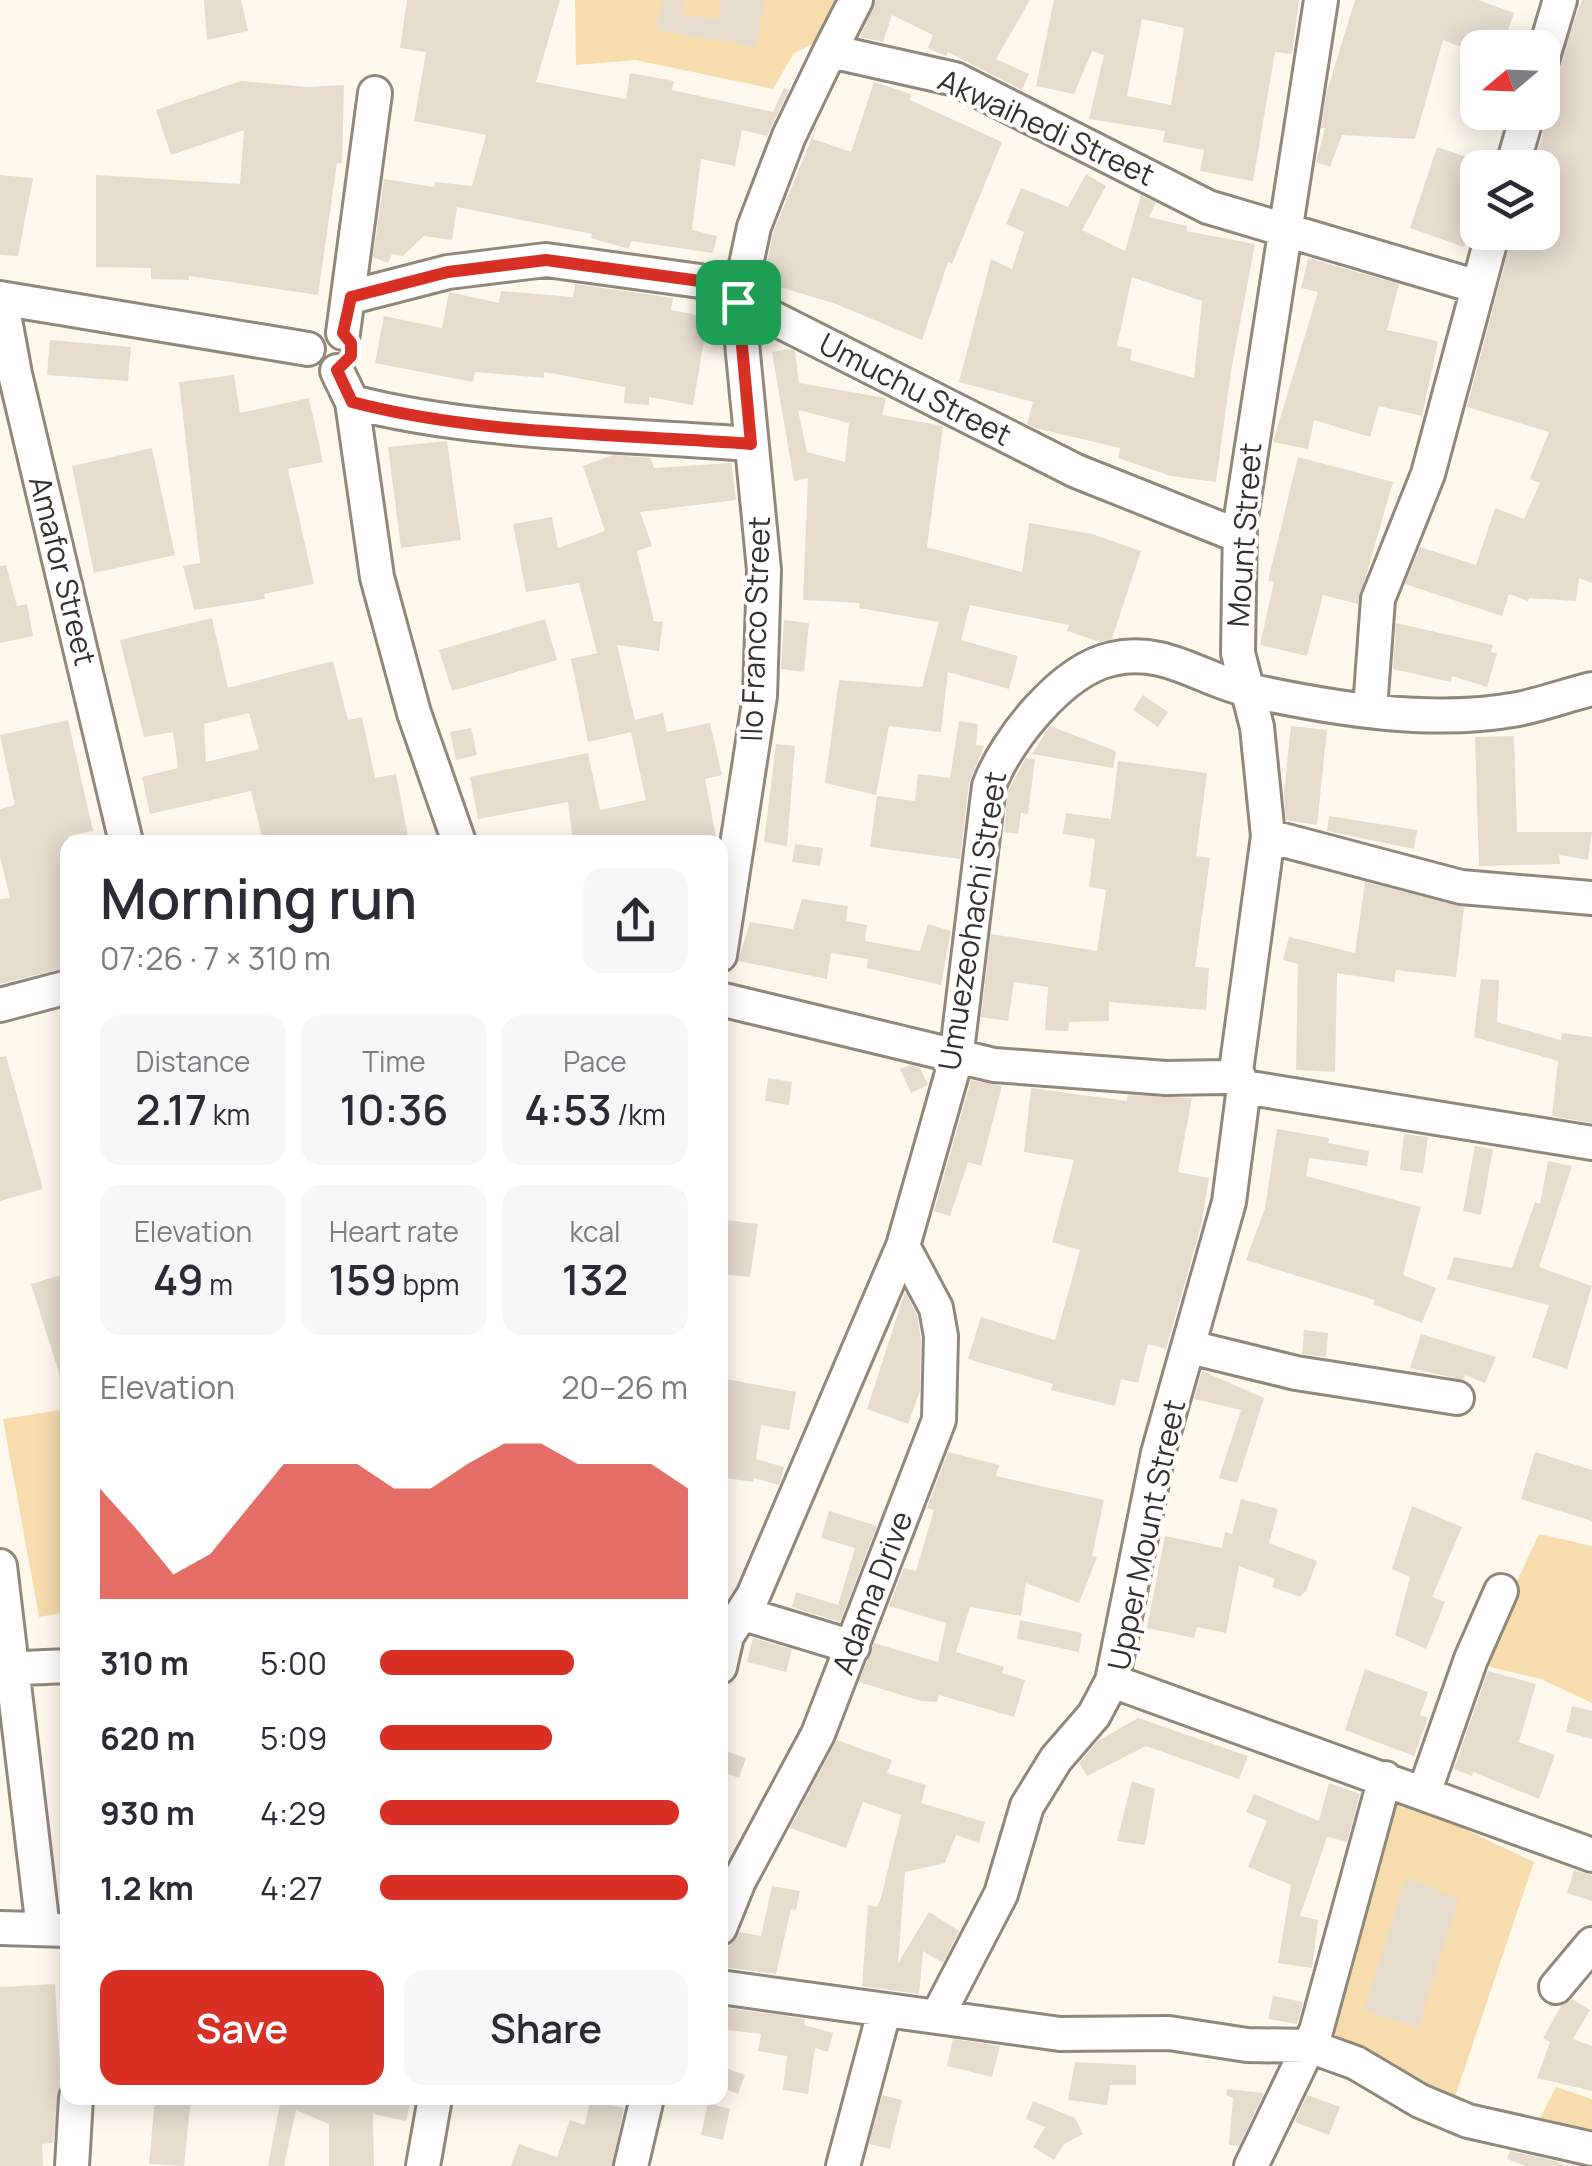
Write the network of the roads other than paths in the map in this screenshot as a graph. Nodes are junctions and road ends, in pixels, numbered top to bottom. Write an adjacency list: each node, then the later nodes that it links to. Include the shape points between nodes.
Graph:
1 (856, 0): 5 (street)
2 (1321, 0): 7 (street, Mount Street)
3 (1560, 0): 4 (street)
4 (1551, 30)
5 (830, 51): 7 (street, Akwaihedi Street, via 956,79 1208,207); 12 (street, via 754,227)
6 (375, 93): 10 (street)
7 (1285, 226): 9 (street, Akwaihedi Street); 18 (street, Mount Street)
8 (1489, 250): 9 (street)
9 (1478, 287): 21 (street, via 1428,474 1378,598)
10 (351, 297): 12 (street, Umuchu Street, via 448,272 546,260 700,281); 13 (street)
11 (0, 298): 14 (street); 22 (street, Amafor Street)
12 (738, 302): 17 (street, Ilo Franco Street); 18 (street, Umuchu Street, via 1076,470)
13 (343, 333): 14 (street, via 319,331); 15 (street, via 351,356)
14 (308, 349): 15 (street, via 315,366)
15 (337, 370): 16 (street)
16 (352, 402): 17 (street, via 522,426); 23 (street, via 376,578)
17 (751, 444): 26 (street, Ilo Franco Street, via 764,570 760,696)
18 (1239, 536): 20 (street, Mount Street, via 1238,653)
19 (1591, 686): 21 (street, Umuezeohachi Street, via 1518,709 1459,715)
20 (1249, 691): 21 (street, Umuezeohachi Street); 24 (street, Mount Street); 30 (street, Umuezeohachi Street, via 1166,658 1114,658 1089,666 1020,726 989,786)
21 (1370, 709)
22 (124, 835)
23 (457, 835)
24 (1268, 836): 25 (street, via 1461,887); 31 (street, Mount Street)
25 (1592, 898)
26 (728, 903)
27 (60, 990): 29 (street)
28 (728, 1000): 30 (street)
29 (0, 1005)
30 (956, 1059): 31 (street, via 1102,1075); 33 (street, Umuezeohachi Street)
31 (1240, 1079): 32 (street); 34 (street, Upper Mount Street, via 1229,1202)
32 (1592, 1144)
33 (904, 1246): 38 (street, Umuezeohachi Street); 39 (street, Adama Drive, via 936,1308 939,1420)
34 (1190, 1347): 35 (street, via 1296,1373); 42 (street, Upper Mount Street, via 1158,1453)
35 (1457, 1398)
36 (0, 1566): 41 (street)
37 (1501, 1591): 44 (street)
38 (728, 1639): 39 (street)
39 (852, 1648): 46 (street, Adama Drive, via 804,1763)
40 (60, 1666): 41 (street)
41 (6, 1668): 48 (street)
42 (1112, 1681): 43 (street, Upper Mount Street); 53 (street, via 1027,1806 1001,1894)
43 (1384, 1778): 44 (street, Upper Mount Street); 54 (street)
44 (1424, 1794): 45 (street, Upper Mount Street)
45 (1592, 1854)
46 (728, 1907)
47 (0, 1928): 48 (street)
48 (55, 1930)
49 (1592, 1944): 50 (street)
50 (1556, 1987)
51 (728, 1988): 52 (street)
52 (884, 2012): 53 (street); 62 (street)
53 (937, 2017): 54 (street, via 1060,2034 1169,2033)
54 (1309, 2046): 58 (street, via 1468,2120); 63 (street)
55 (76, 2105): 59 (street)
56 (434, 2105): 60 (street)
57 (645, 2105): 61 (street)
58 (1592, 2149)
59 (72, 2166)
60 (422, 2166)
61 (631, 2166)
62 (843, 2166)
63 (1251, 2166)

